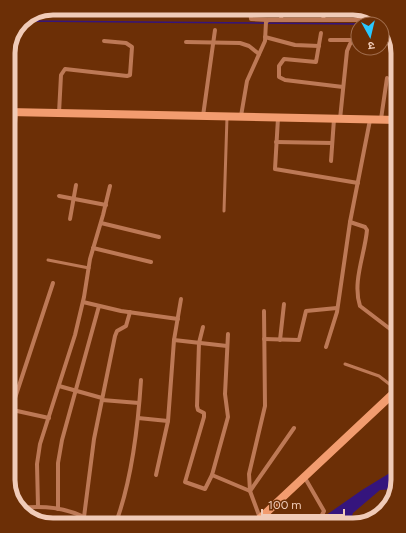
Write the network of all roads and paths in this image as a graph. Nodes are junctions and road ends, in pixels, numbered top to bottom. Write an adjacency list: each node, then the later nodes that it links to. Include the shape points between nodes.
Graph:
1 (251, 15): 7 (street, via 251,19)
2 (281, 15): 4 (street)
3 (324, 15): 5 (street)
4 (281, 20): 5 (street); 7 (street)
5 (323, 20): 6 (street)
6 (350, 20)
7 (267, 23): 10 (street)
8 (215, 30): 15 (street)
9 (321, 32): 16 (street)
10 (266, 37): 16 (street, via 295,45); 18 (street)
11 (350, 38): 12 (street)
12 (330, 40)
13 (104, 41): 22 (street, via 126,43 132,47 130,75 65,69 61,75)
14 (186, 42): 15 (street)
15 (214, 42): 18 (street, via 245,44); 23 (street)
16 (319, 46): 20 (street, via 317,60 314,63 283,60 279,66 279,77 285,80)
17 (350, 47): 20 (street, via 347,51)
18 (259, 54): 25 (street, via 247,81)
19 (387, 78): 29 (street)
20 (343, 87): 27 (street)
21 (15, 112): 22 (street)
22 (59, 113): 23 (street)
23 (203, 116): 24 (street)
24 (227, 117): 25 (street); 40 (lane)
25 (241, 117): 26 (street)
26 (278, 118): 27 (street); 31 (street)
27 (337, 119): 28 (street); 32 (street)
28 (370, 119): 29 (street); 34 (street)
29 (381, 120): 30 (street)
30 (391, 120)
31 (276, 142): 32 (street); 34 (street, via 276,169)
32 (332, 143): 33 (street)
33 (331, 161)
34 (358, 183): 42 (street)
35 (76, 185): 38 (street)
36 (110, 186): 39 (street)
37 (59, 196): 38 (street)
38 (74, 199): 39 (street); 41 (street)
39 (106, 205): 43 (street)
40 (224, 211)
41 (70, 219)
42 (350, 222): 54 (street); 59 (street, via 367,230 359,279 360,306)
43 (101, 223): 44 (street); 45 (street)
44 (159, 237)
45 (93, 248): 47 (street); 48 (street)
46 (48, 260): 48 (lane)
47 (151, 262)
48 (89, 268): 51 (street)
49 (53, 283): 72 (street)
50 (181, 299): 57 (street)
51 (83, 302): 53 (street); 70 (street)
52 (284, 304): 63 (street)
53 (99, 306): 55 (street); 71 (street)
54 (337, 308): 63 (street, via 307,310 300,340); 66 (street)
55 (130, 312): 57 (street); 74 (street, via 126,326 117,331 115,336)
56 (264, 312): 61 (street)
57 (178, 319): 62 (street)
58 (203, 327): 64 (street)
59 (391, 330)
60 (228, 334): 65 (street)
61 (264, 339): 63 (street); 84 (street, via 265,406 249,468)
62 (174, 340): 64 (street); 79 (street)
63 (280, 340)
64 (199, 343): 65 (street); 82 (street, via 197,406 198,410 204,413 204,417 185,482 205,489)
65 (227, 346): 82 (street, via 225,394 228,417)
66 (326, 347)
67 (345, 364): 69 (lane, via 379,376)
68 (141, 380): 75 (street)
69 (391, 384)
70 (60, 386): 71 (street); 77 (street)
71 (75, 391): 74 (street); 87 (street, via 60,452)
72 (15, 394)
73 (391, 396): 83 (street)
74 (102, 399): 75 (street); 88 (street, via 91,454)
75 (140, 403): 78 (street)
76 (15, 410): 77 (street)
77 (49, 418): 85 (street, via 38,454)
78 (138, 418): 79 (street); 89 (street, via 124,498)
79 (168, 420): 81 (street)
80 (294, 428): 84 (street)
81 (156, 474)
82 (212, 475): 84 (street)
83 (304, 478): 90 (street); 91 (street, via 324,511)
84 (250, 491): 90 (street)
85 (38, 506): 86 (street); 87 (street)
86 (26, 507)
87 (58, 509): 88 (street)
88 (84, 517)
89 (117, 518)
90 (260, 518)
91 (319, 518)

